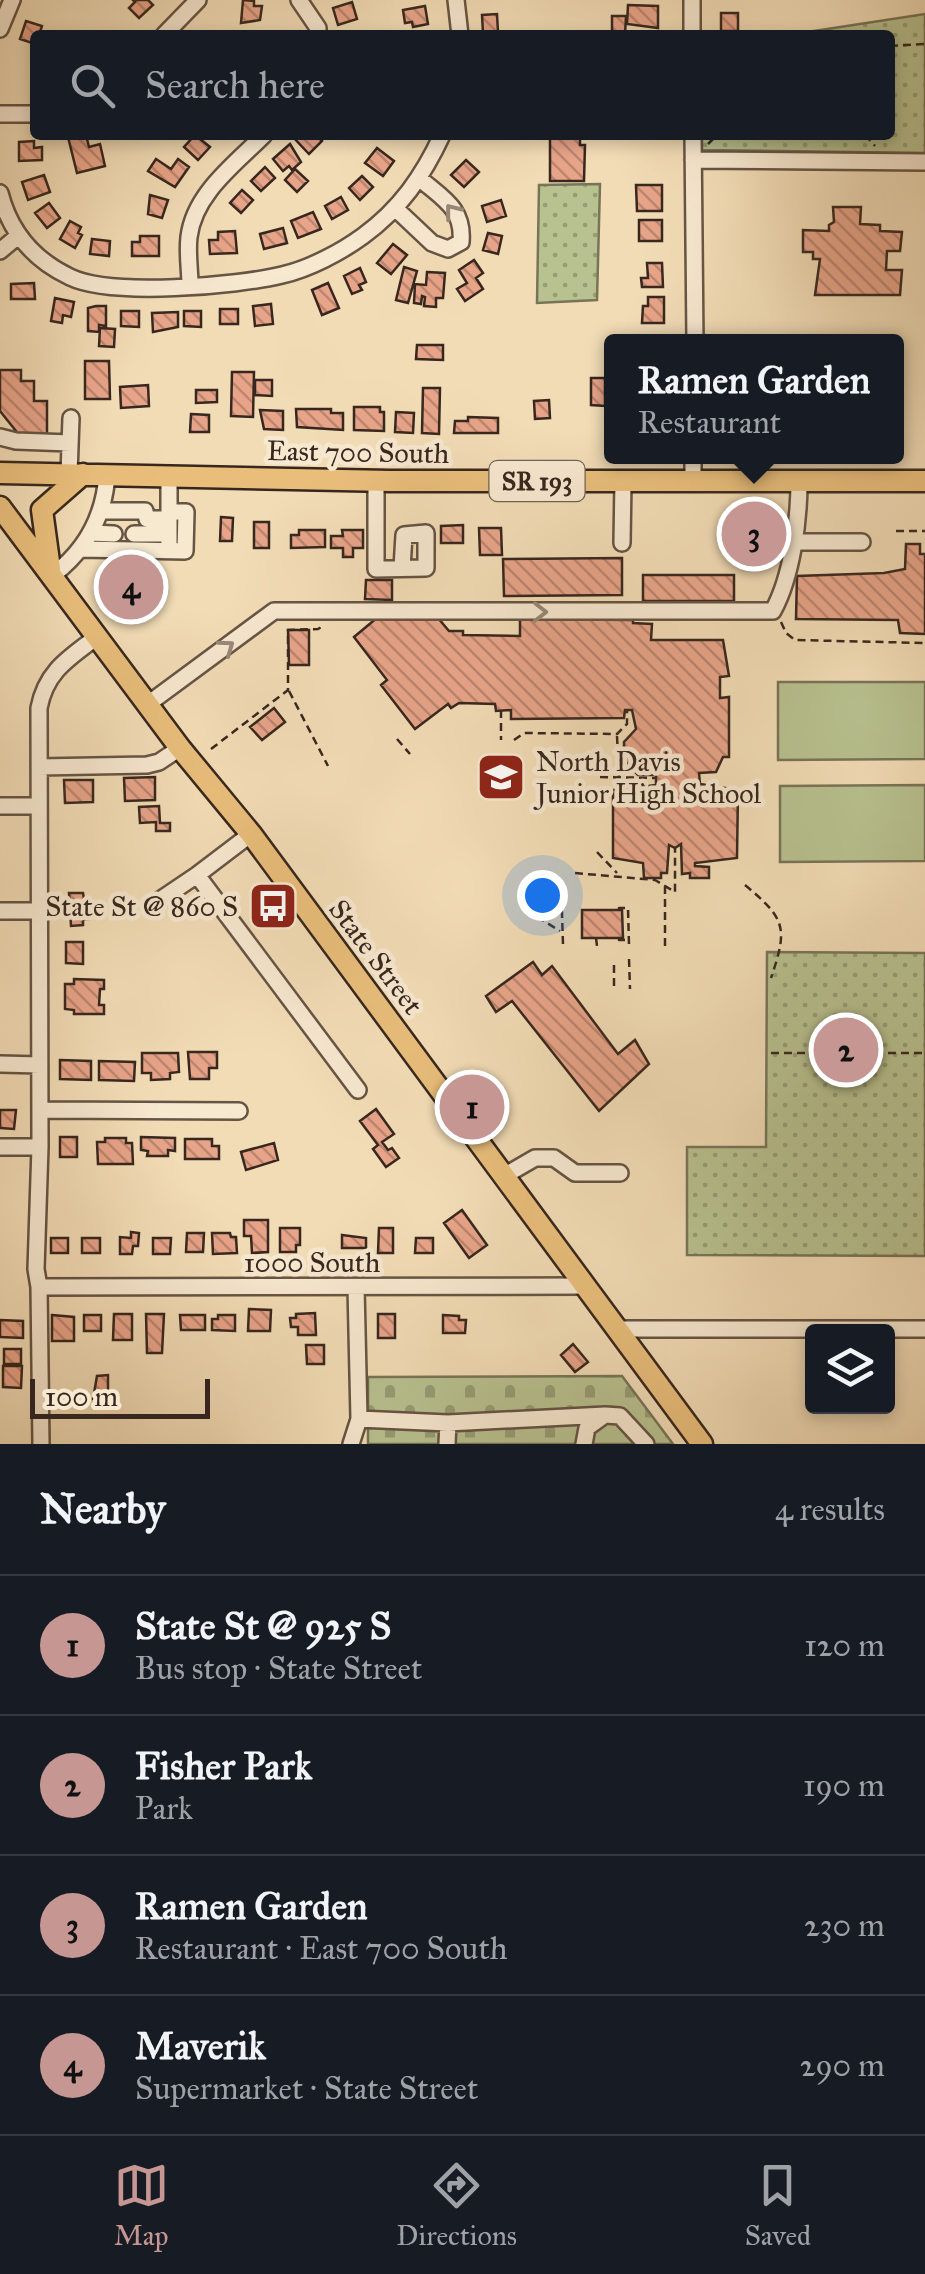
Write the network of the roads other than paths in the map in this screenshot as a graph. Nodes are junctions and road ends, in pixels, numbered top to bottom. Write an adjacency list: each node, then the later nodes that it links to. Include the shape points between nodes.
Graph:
1 (12, 0): 6 (street)
2 (198, 0): 7 (street)
3 (299, 0): 8 (street)
4 (456, 0): 9 (street)
5 (692, 0): 10 (street)
6 (0, 29)
7 (169, 30)
8 (318, 30)
9 (459, 30)
10 (692, 30)
11 (0, 114): 12 (street)
12 (30, 114)
13 (259, 140): 23 (street, via 196,211)
14 (439, 140): 18 (street)
15 (699, 141): 16 (street)
16 (693, 160): 17 (street); 24 (street)
17 (925, 162)
18 (419, 178): 20 (street); 20 (street, one-way to 18, via 432,243 448,250 462,242 455,209)
19 (0, 194): 21 (street)
20 (396, 209): 23 (street, via 361,238 285,275)
21 (18, 236): 22 (street); 23 (street, via 40,260 74,279 106,286)
22 (0, 251)
23 (190, 286)
24 (695, 334)
25 (71, 418): 27 (street)
26 (0, 438): 27 (street)
27 (70, 443): 30 (street)
28 (693, 464): 34 (street)
29 (0, 473): 30 (main road, SR 193)
30 (76, 474): 31 (main road, SR 193); 45 (main road, via 43,506)
31 (107, 475): 32 (main road, SR 193); 39 (street)
32 (160, 476): 33 (main road, East 700 South / SR 193); 40 (street)
33 (376, 480): 37 (main road, East 700 South / SR 193); 46 (street, via 376,569)
34 (693, 481): 35 (main road, East 700 South / SR 193); 37 (main road, East 700 South / SR 193)
35 (799, 481): 36 (main road, East 700 South / SR 193); 41 (street)
36 (925, 481)
37 (622, 482): 43 (street)
38 (0, 506): 45 (main road, State Street)
39 (104, 523): 40 (street, via 145,512 138,523); 44 (street)
40 (169, 529): 44 (street)
41 (792, 542): 42 (street); 48 (street, one-way to 41, via 274,612 776,608)
42 (862, 542)
43 (622, 543)
44 (81, 549): 45 (street, via 77,557)
45 (48, 563): 47 (main road, State Street)
46 (402, 568): 46 (street, via 404,535 426,533 426,568)
47 (98, 636): 48 (main road, State Street); 50 (street, via 43,685)
48 (148, 704): 49 (main road, State Street)
49 (180, 748): 50 (street, via 147,765); 53 (main road, State Street)
50 (39, 766): 52 (street)
51 (0, 806): 52 (street)
52 (39, 806): 57 (street)
53 (251, 834): 54 (street); 66 (main road, State Street)
54 (197, 875): 55 (street); 60 (street)
55 (151, 906)
56 (0, 910): 57 (street)
57 (39, 911): 59 (street)
58 (0, 1064): 59 (street)
59 (40, 1065): 61 (street)
60 (358, 1090)
61 (40, 1110): 62 (street); 64 (street)
62 (240, 1111)
63 (0, 1147): 64 (street)
64 (40, 1147): 68 (street)
65 (620, 1174): 66 (street, via 575,1173 554,1158 536,1158)
66 (504, 1176): 67 (main road, State Street)
67 (585, 1286): 69 (street, 1000 South); 70 (main road, State Street)
68 (39, 1287): 69 (street, 1000 South); 76 (street)
69 (356, 1287): 73 (street)
70 (616, 1329): 71 (street); 75 (main road, State Street)
71 (925, 1329)
72 (605, 1414): 74 (street); 79 (street, via 587,1428); 80 (street, via 620,1416)
73 (358, 1420): 74 (street); 77 (street)
74 (448, 1423): 78 (street)
75 (699, 1443)
76 (40, 1444)
77 (351, 1444)
78 (447, 1444)
79 (584, 1444)
80 (646, 1444)

